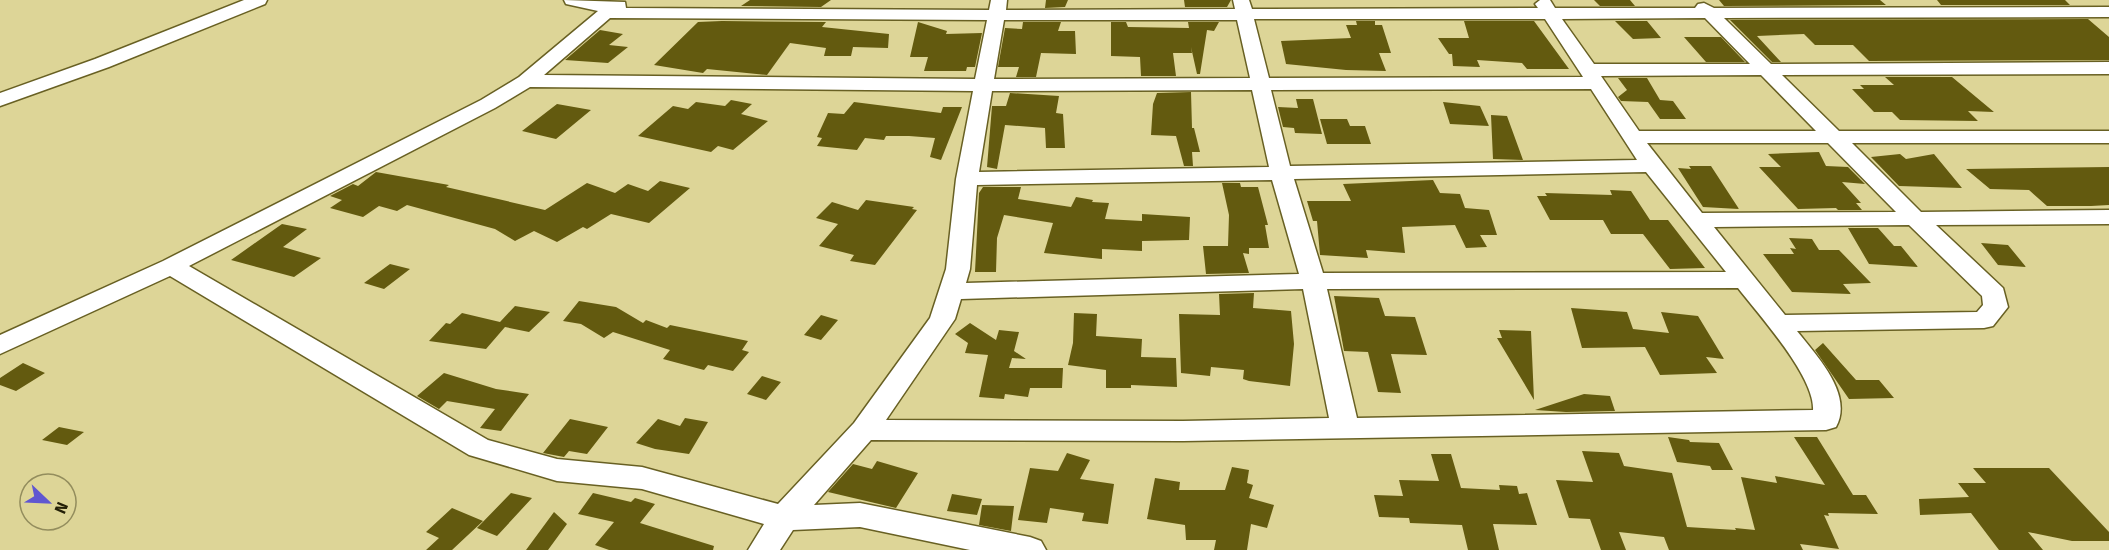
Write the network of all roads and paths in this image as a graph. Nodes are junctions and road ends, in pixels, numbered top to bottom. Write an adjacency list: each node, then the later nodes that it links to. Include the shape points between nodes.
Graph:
1 (259, 0): 15 (street)
2 (572, 0): 5 (street)
3 (1242, 6): 6 (street); 7 (street); 13 (street)
4 (1703, 6): 7 (street); 8 (street); 10 (street)
5 (616, 7): 6 (street); 12 (street)
6 (998, 7): 14 (street)
7 (1546, 7): 11 (street)
8 (2109, 12)
9 (2109, 68): 10 (street)
10 (1767, 69): 11 (street); 16 (street)
11 (1591, 76): 13 (street); 18 (street)
12 (526, 81): 14 (street); 25 (street)
13 (1260, 84): 14 (street); 20 (street)
14 (984, 85): 21 (street)
15 (0, 100)
16 (1833, 137): 17 (street); 18 (street); 24 (street)
17 (2109, 137)
18 (1633, 138): 19 (street)
19 (1652, 166): 20 (street); 23 (street)
20 (1281, 173): 21 (street); 27 (street)
21 (967, 179): 28 (street, via 958,269)
22 (2109, 217): 24 (street)
23 (1697, 220): 24 (street); 26 (street)
24 (1917, 220): 29 (street, via 1994,294 1996,307 1984,320)
25 (171, 266): 30 (street); 33 (street, via 479,448 557,470 642,478)
26 (1745, 280): 27 (street); 29 (street)
27 (1313, 281): 28 (street); 31 (street)
28 (951, 291): 32 (street, via 942,319)
29 (1777, 322): 31 (street, via 1814,371 1827,399 1826,420)
30 (0, 345)
31 (1345, 428): 32 (street)
32 (864, 430): 33 (street)
33 (784, 518): 34 (street); 35 (street, via 860,515)
34 (764, 550)
35 (1030, 550)

